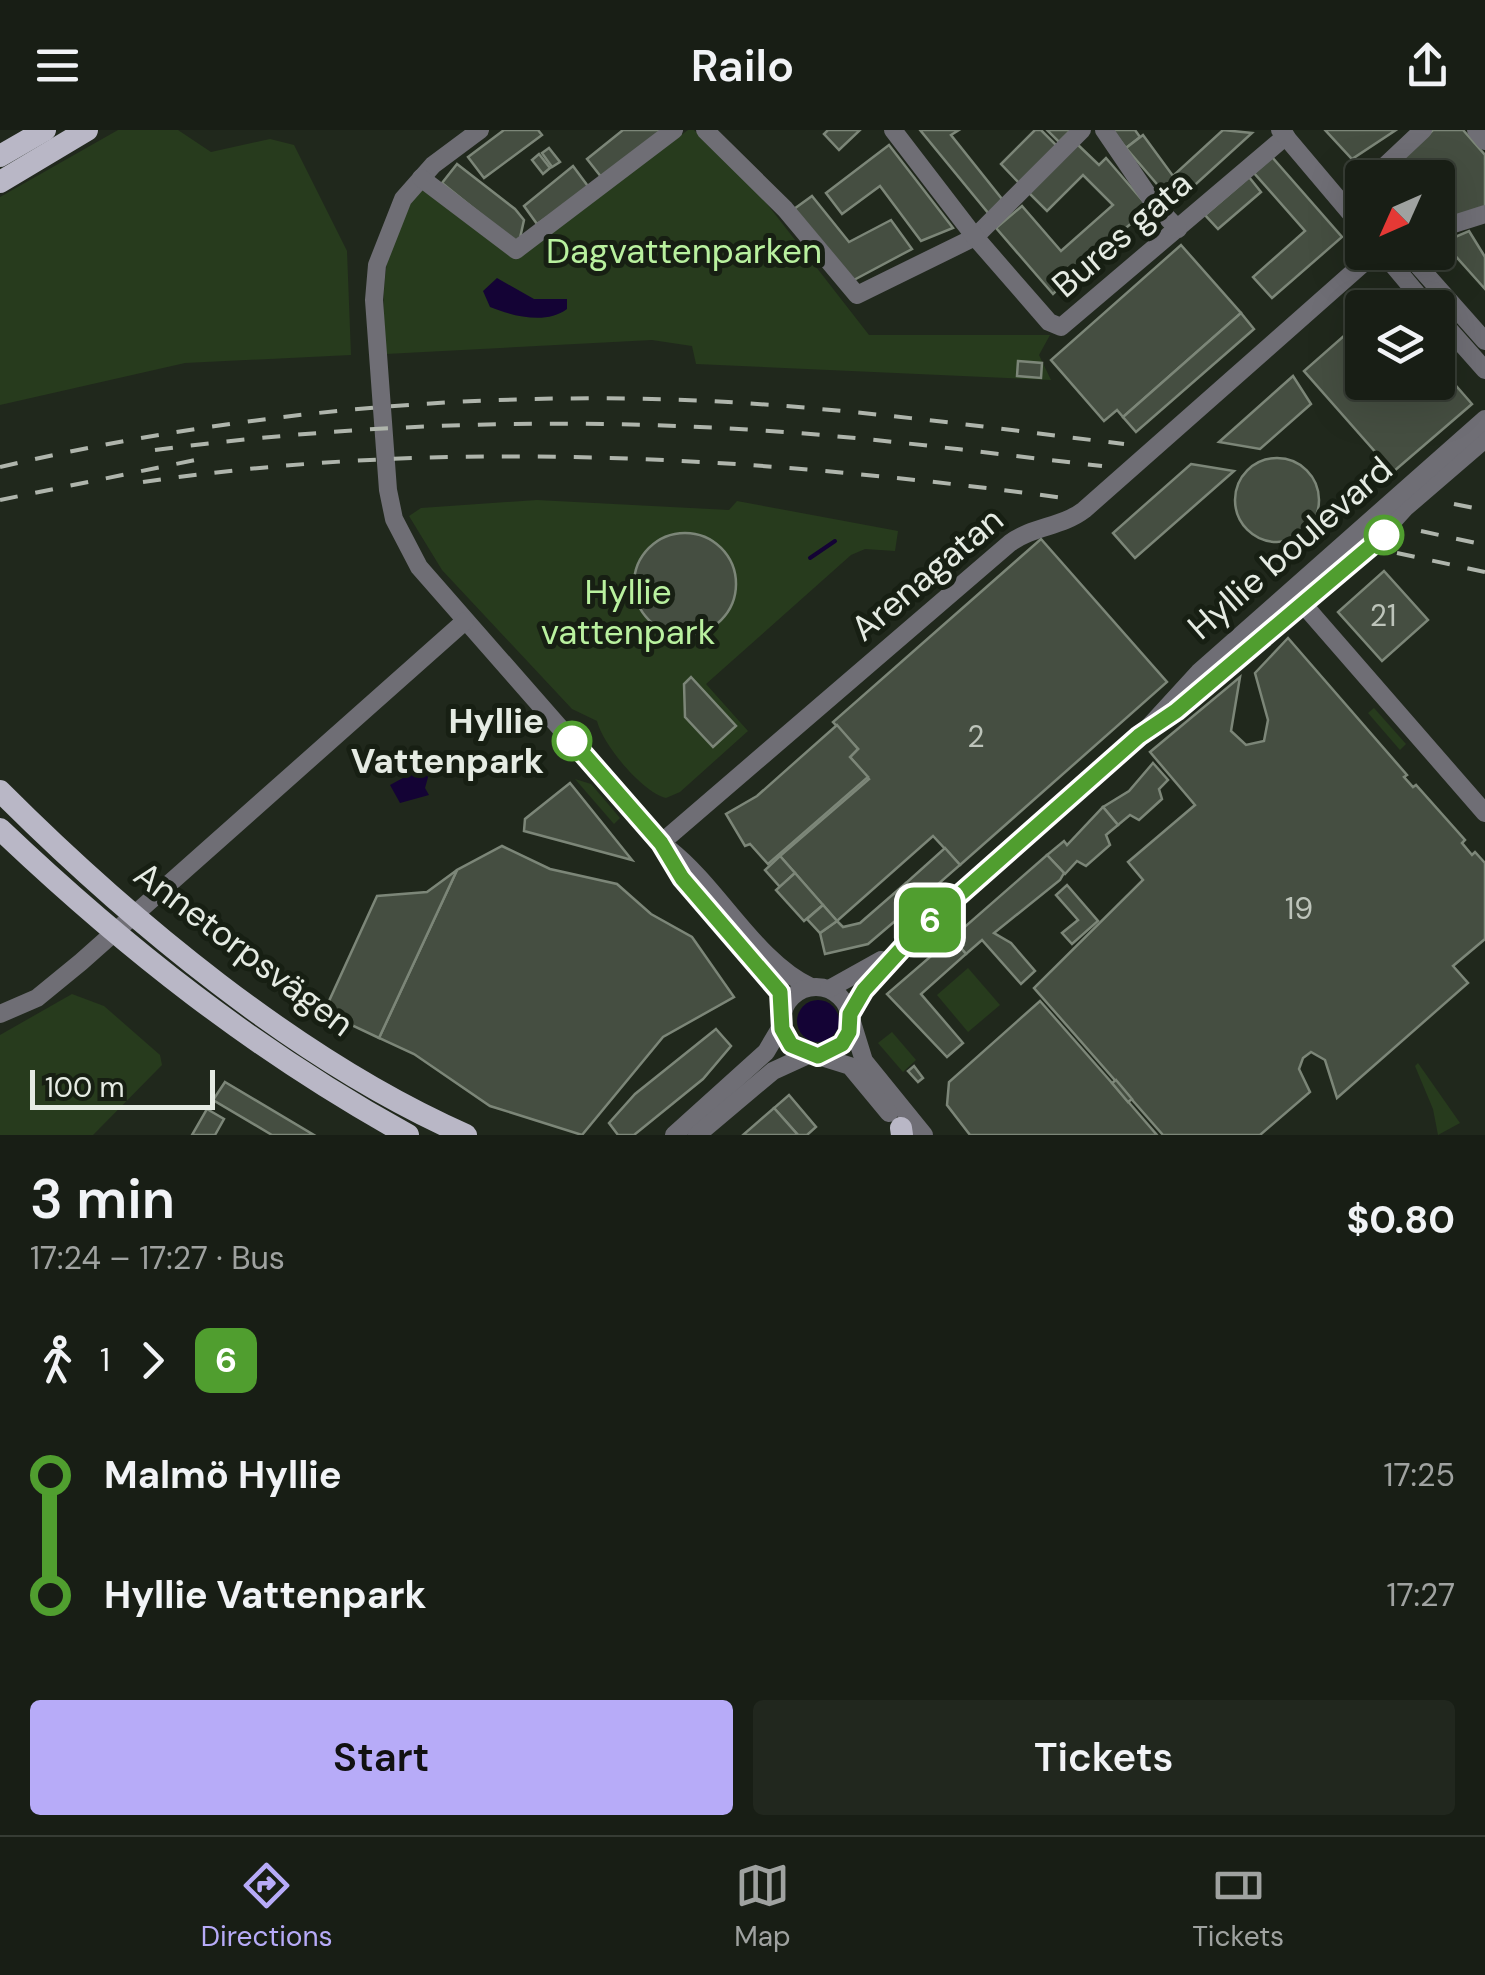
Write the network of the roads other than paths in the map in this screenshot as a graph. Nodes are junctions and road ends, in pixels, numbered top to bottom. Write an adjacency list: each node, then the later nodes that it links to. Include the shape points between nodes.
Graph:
1 (45, 130): 13 (main road)
2 (87, 130): 16 (main road)
3 (480, 130): 15 (street)
4 (674, 130): 15 (street, via 516,250)
5 (705, 130): 22 (street, via 785,209 859,305)
6 (893, 130): 22 (street, Bures gata)
7 (1082, 130): 22 (street)
8 (1104, 130): 21 (street)
9 (1423, 130): 14 (street)
10 (1476, 130): 12 (street)
11 (1285, 132): 17 (street); 18 (street); 21 (street, Bures gata)
12 (1485, 141)
13 (0, 156)
14 (1391, 160)
15 (421, 178): 33 (street, via 392,220 377,264 376,350 394,519 418,567)
16 (0, 182)
17 (1345, 185)
18 (1345, 206)
19 (1485, 214): 20 (street)
20 (1455, 224)
21 (1178, 230): 22 (street, Bures gata, via 1061,326 1049,322)
22 (975, 237)
23 (1358, 270): 37 (street, Arenagatan, via 1072,520 1040,526 1010,542)
24 (1395, 270): 26 (street)
25 (1422, 270): 28 (street)
26 (1413, 290)
27 (1455, 336): 29 (street)
28 (1485, 341)
29 (1485, 370)
30 (1485, 419): 32 (street, Hyllie boulevard)
31 (1485, 440): 32 (street, Hyllie boulevard)
32 (1298, 599): 35 (street); 38 (street, Hyllie boulevard)
33 (465, 621): 37 (street); 40 (street, via 81,962 37,998)
34 (0, 788): 46 (main road, Annetorpsvägen, via 161,937 268,1018)
35 (1485, 813)
36 (0, 829): 45 (main road, Annetorpsvägen, via 103,926 189,994 262,1048)
37 (661, 843): 39 (street, via 693,867 786,973); 42 (street, via 682,878 780,992)
38 (915, 934): 39 (street, Hyllie boulevard, via 869,969); 41 (street, Hyllie boulevard, via 864,990)
39 (820, 988): 41 (street, via 844,1000); 42 (street, via 794,995)
40 (0, 1014)
41 (850, 1016): 43 (street, via 842,1044); 44 (street, via 864,1062)
42 (783, 1018): 43 (street, via 791,1045); 47 (street, via 766,1052)
43 (813, 1055): 44 (street, via 850,1066); 48 (street, via 772,1071)
44 (908, 1133)
45 (408, 1135)
46 (466, 1135)
47 (674, 1135)
48 (697, 1135)

